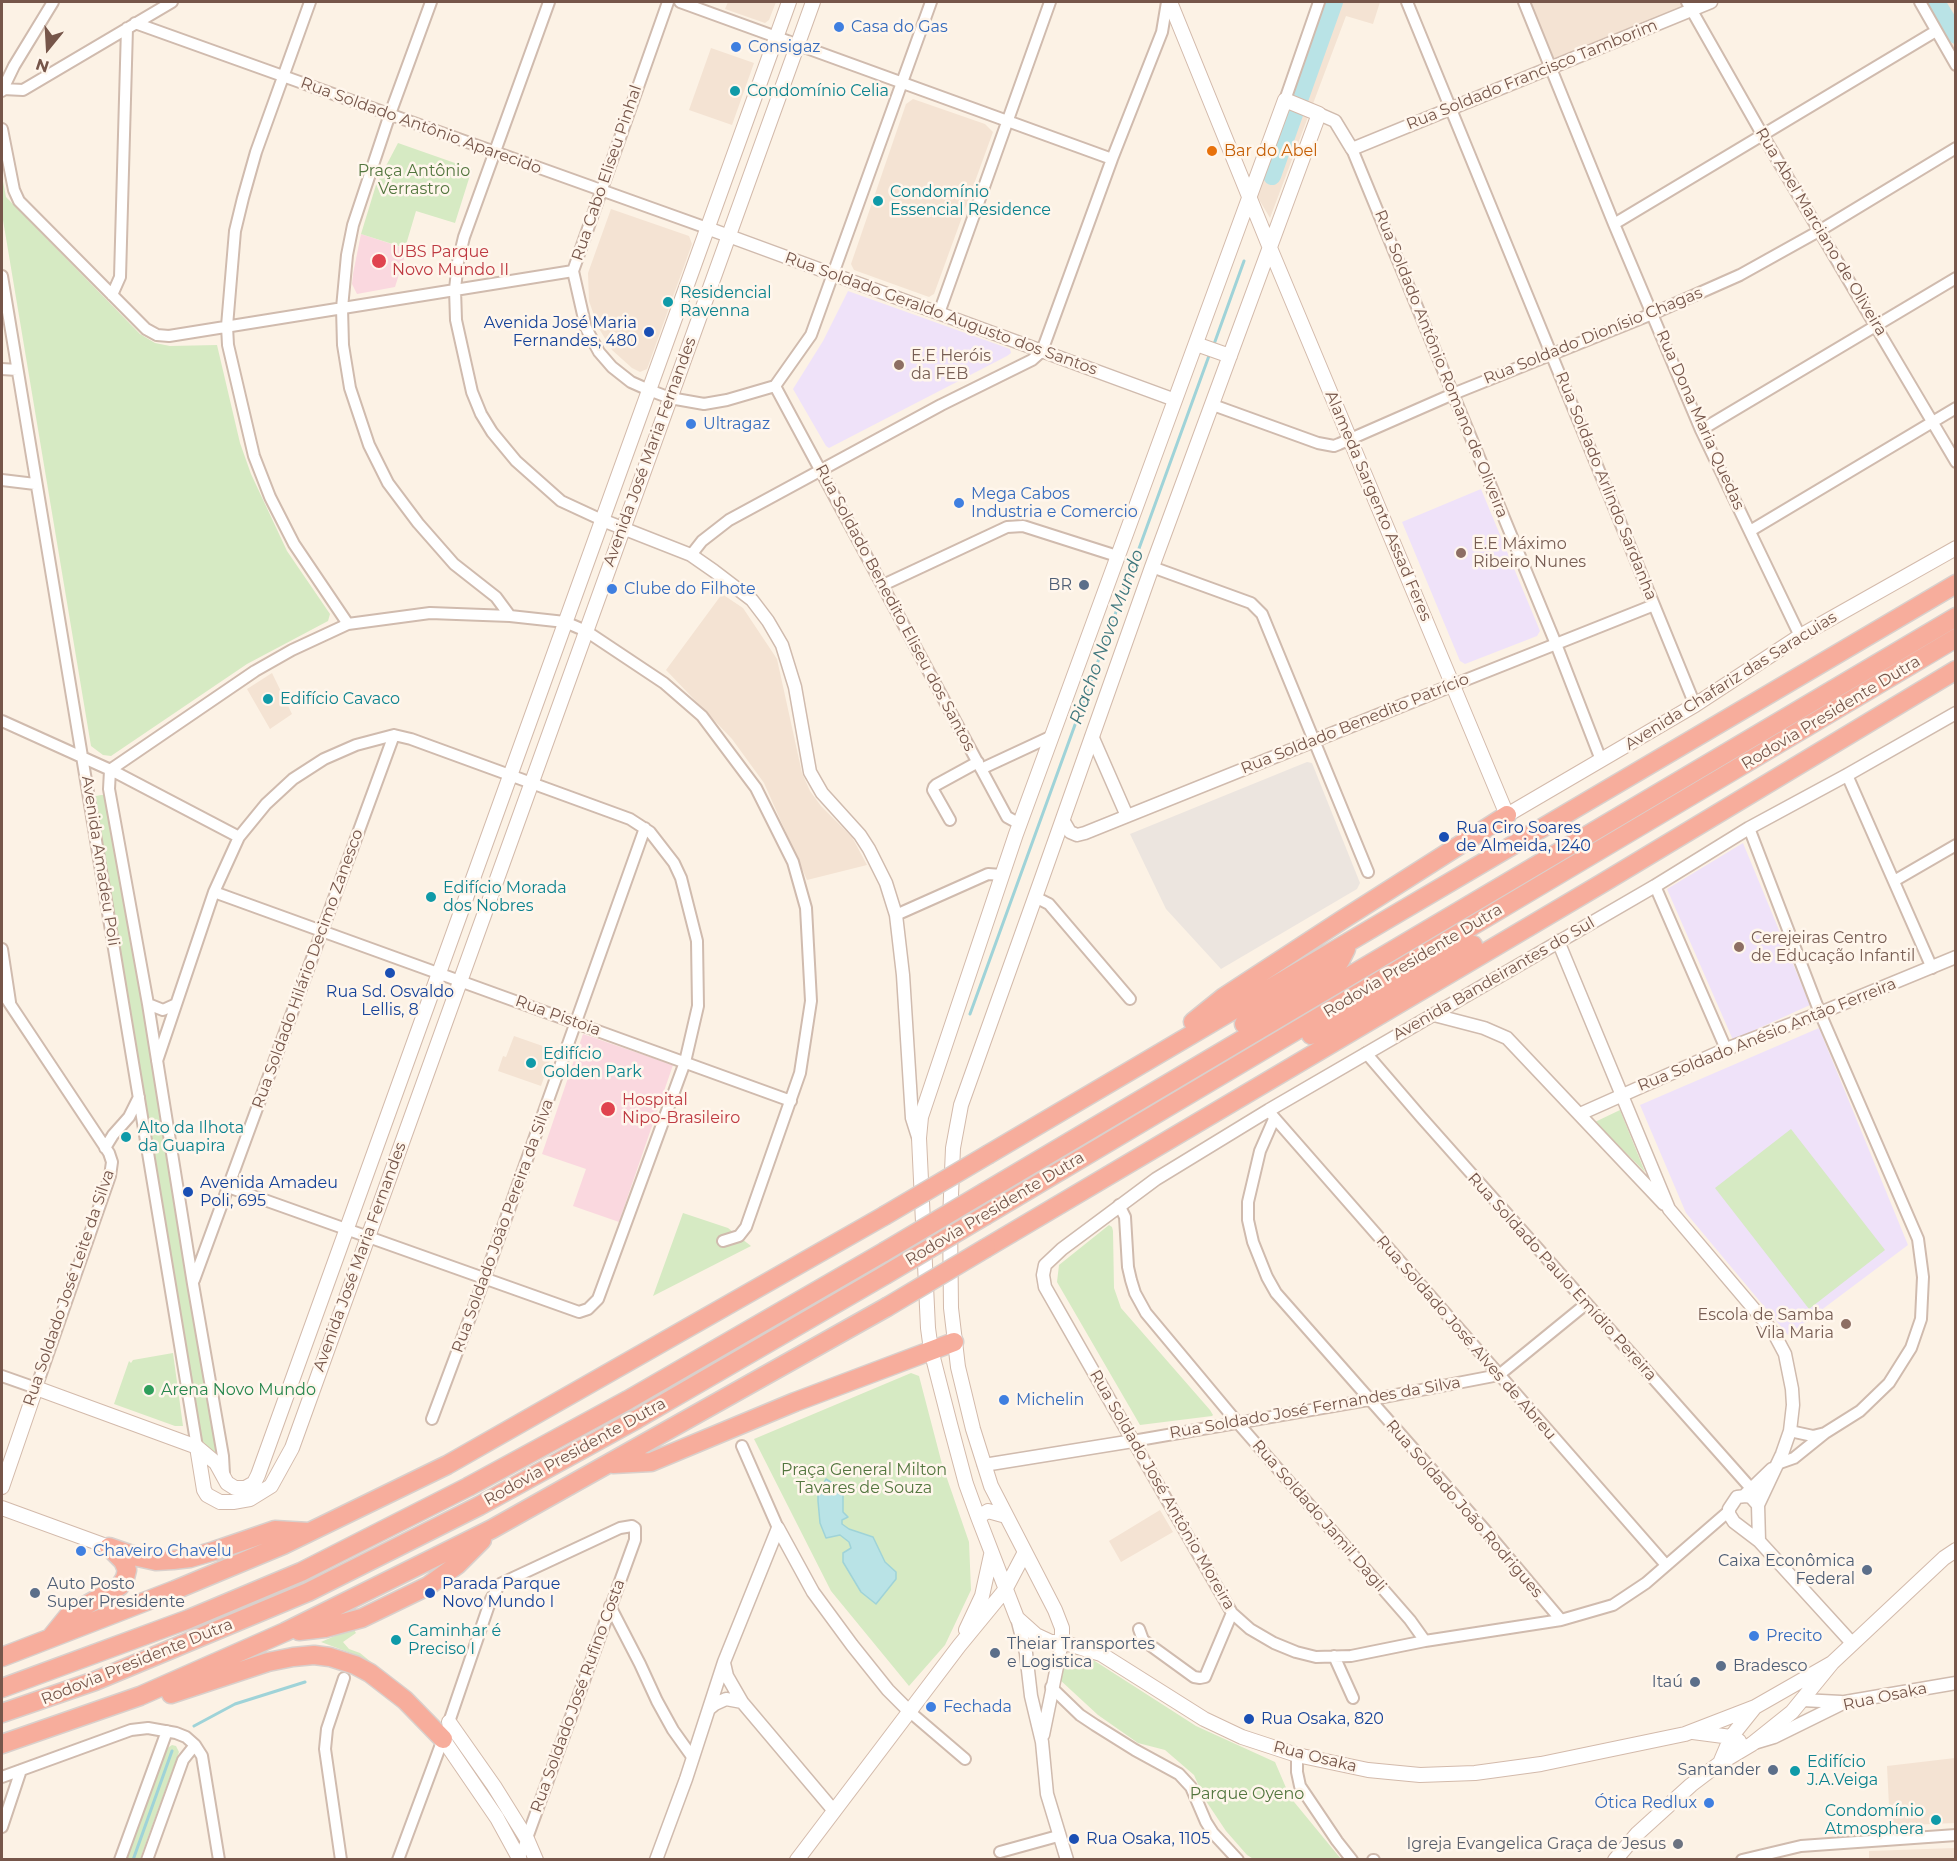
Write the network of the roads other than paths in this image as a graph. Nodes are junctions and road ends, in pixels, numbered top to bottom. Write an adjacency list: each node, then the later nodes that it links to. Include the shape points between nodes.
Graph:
1 (53, 2): 27 (street)
2 (172, 2): 19 (street)
3 (310, 2): 25 (street)
4 (431, 2): 31 (street)
5 (549, 2): 37 (street)
6 (668, 2): 39 (street, Rua Cabo Eliseu Pinhal)
7 (680, 2): 21 (street)
8 (789, 2): 21 (main road, Avenida José Maria Fernandes)
9 (813, 2): 22 (main road, Avenida José Maria Fernandes)
10 (931, 2): 26 (street)
11 (1050, 2): 32 (street)
12 (1169, 2): 38 (street, via 1162,32); 40 (main road, Alameda Sargento Assad Feres)
13 (1319, 2): 28 (street)
14 (1407, 2): 29 (street, Rua Soldado Arlindo Sardanha)
15 (1524, 2): 24 (street, Rua Dona Maria Quedas)
16 (1711, 2): 18 (street, Rua Soldado Francisco Tamborim)
17 (1920, 2): 20 (street)
18 (1689, 6): 24 (street, Rua Soldado Francisco Tamborim); 34 (street, Rua Abel Marciano de Oliveira)
19 (131, 26): 25 (street, Rua Soldado Antônio Aparecido); 27 (street, via 23,90); 51 (street, via 120,277)
20 (1936, 31): 23 (street); 34 (street)
21 (776, 37): 22 (street); 42 (main road, Avenida José Maria Fernandes)
22 (797, 44): 26 (street); 44 (main road, Avenida José Maria Fernandes)
23 (1956, 65)
24 (1550, 69): 29 (street, Rua Soldado Francisco Tamborim); 41 (street, Rua Dona Maria Quedas)
25 (285, 76): 31 (street, Rua Soldado Antônio Aparecido); 55 (street, via 256,152 235,231)
26 (902, 82): 32 (street); 47 (street)
27 (2, 90)
28 (1287, 101): 30 (main road, Rua Soldado Antônio Romano de Oliveira); 40 (main road)
29 (1451, 107): 36 (street, Rua Soldado Francisco Tamborim); 60 (street, Rua Soldado Arlindo Sardanha)
30 (1316, 112): 36 (street, Rua Soldado Antônio Romano de Oliveira, via 1335,121); 45 (main road)
31 (390, 114): 37 (street, Rua Soldado Antônio Aparecido); 52 (street, via 353,225)
32 (1007, 120): 38 (street); 53 (street)
33 (2, 129): 51 (street, via 19,201)
34 (1762, 134): 41 (street); 43 (street, Rua Abel Marciano de Oliveira)
35 (1956, 148): 43 (street, Rua Soldado Dionísio Chagas)
36 (1353, 149): 65 (street, Rua Soldado Antônio Romano de Oliveira)
37 (495, 152): 39 (street, Rua Soldado Antônio Aparecido); 50 (street, via 464,237)
38 (1112, 159): 58 (street)
39 (600, 190): 42 (street, Rua Soldado Antônio Aparecido); 46 (street, Rua Cabo Eliseu Pinhal)
40 (1251, 201): 45 (main road, Alameda Sargento Assad Feres); 57 (main road)
41 (1614, 224): 54 (street, Rua Dona Maria Quedas)
42 (707, 228): 44 (street, Rua Soldado Geraldo Augusto dos Santos); 64 (main road, Avenida José Maria Fernandes)
43 (1819, 231): 54 (street, Rua Soldado Dionísio Chagas, via 1740,275); 56 (street, Rua Abel Marciano de Oliveira)
44 (728, 236): 47 (street, Rua Soldado Geraldo Augusto dos Santos); 66 (main road, Avenida José Maria Fernandes)
45 (1270, 249): 59 (main road); 72 (main road, Alameda Sargento Assad Feres)
46 (573, 271): 50 (street); 64 (street, Rua Cabo Eliseu Pinhal, via 586,328 599,352 631,382)
47 (834, 274): 53 (street, Rua Soldado Geraldo Augusto dos Santos); 63 (street, via 811,335)
48 (2, 276): 62 (street, Avenida Amadeu Poli)
49 (1956, 278): 56 (street)
50 (455, 289): 52 (street); 77 (street, via 463,358 475,399 492,432 516,461 561,501)
51 (112, 295): 55 (street, via 157,335)
52 (342, 308): 55 (street); 87 (street, via 350,388 369,445 388,483 454,564 496,597)
53 (939, 313): 58 (street, Rua Soldado Geraldo Augusto dos Santos)
54 (1652, 314): 60 (street, Rua Soldado Dionísio Chagas); 71 (street, Rua Dona Maria Quedas)
55 (228, 326): 90 (street, via 228,345 254,456 270,497 294,544)
56 (1877, 326): 70 (street, Rua Abel Marciano de Oliveira); 71 (street)
57 (1199, 345): 59 (main road); 67 (main road)
58 (1042, 351): 67 (street, Rua Soldado Geraldo Augusto dos Santos); 74 (street, via 1032,360)
59 (1227, 354): 68 (main road)
60 (1553, 354): 65 (street, Rua Soldado Dionísio Chagas); 86 (street, Rua Soldado Arlindo Sardanha)
61 (2, 369): 62 (street)
62 (17, 370): 76 (street, Avenida Amadeu Poli)
63 (775, 386): 66 (street, Rua Cabo Eliseu Pinhal, via 704,404); 74 (street, Rua Soldado Benedito Eliseu dos Santos)
64 (649, 390): 66 (street, Rua Cabo Eliseu Pinhal); 77 (main road, Avenida José Maria Fernandes)
65 (1454, 394): 72 (street, Rua Soldado Dionísio Chagas); 94 (street, Rua Soldado Antônio Romano de Oliveira)
66 (670, 398): 78 (main road, Avenida José Maria Fernandes)
67 (1175, 399): 82 (main road)
68 (1213, 405): 72 (street, Rua Soldado Dionísio Chagas, via 1318,444 1334,446); 83 (main road)
69 (1956, 408): 70 (street)
70 (1932, 423): 73 (street, Rua Abel Marciano de Oliveira); 79 (street)
71 (1701, 430): 79 (street, Rua Dona Maria Quedas)
72 (1350, 439): 96 (main road, Alameda Sargento Assad Feres)
73 (1956, 462)
74 (820, 471): 81 (street, via 729,520); 85 (street, Rua Soldado Benedito Eliseu dos Santos)
75 (2, 480): 76 (street)
76 (35, 484): 104 (street, Avenida Amadeu Poli)
77 (602, 520): 78 (street); 89 (main road, Avenida José Maria Fernandes)
78 (623, 529): 81 (street); 91 (main road, Avenida José Maria Fernandes)
79 (1750, 531): 92 (street, Rua Dona Maria Quedas)
80 (1956, 548): 92 (main road, Avenida Chafariz das Saracuias)
81 (691, 555): 129 (street, via 752,600 782,645 795,687 810,772 822,793 869,849)
82 (1117, 556): 85 (street, via 1023,526 1007,527); 101 (main road)
83 (1152, 567): 102 (main road); 103 (street, via 1257,608 1266,620)
84 (1956, 584): 131 (highway)
85 (883, 585): 106 (street, Rua Soldado Benedito Eliseu dos Santos)
86 (1654, 604): 94 (street, Rua Soldado Benedito Patrício); 97 (street, Rua Soldado Arlindo Sardanha)
87 (510, 615): 89 (street); 90 (street, via 430,613)
88 (1956, 617): 151 (highway, Rodovia Presidente Dutra)
89 (565, 622): 91 (street); 108 (main road, Avenida José Maria Fernandes)
90 (348, 624): 107 (street, via 255,671)
91 (586, 631): 110 (main road, Avenida José Maria Fernandes); 155 (street, via 664,683 702,716 756,788 793,862 806,908 811,1000 800,1073)
92 (1800, 636): 97 (main road, Avenida Chafariz das Saracuias)
93 (1956, 638): 152 (highway, Rodovia Presidente Dutra)
94 (1556, 644): 96 (street, Rua Soldado Benedito Patrício); 105 (street, Rua Soldado Antônio Romano de Oliveira)
95 (1956, 670): 125 (highway, Rodovia Presidente Dutra)
96 (1453, 685): 103 (street, Rua Soldado Benedito Patrício); 113 (main road, Alameda Sargento Assad Feres)
97 (1695, 705): 105 (main road, Avenida Chafariz das Saracuias)
98 (1956, 713): 109 (street, Avenida Bandeirantes do Sul)
99 (2, 721): 104 (street)
100 (394, 735): 108 (street); 120 (street, via 356,745 293,779); 130 (street, Rua Soldado Hilário Decimo Zanesco)
101 (1052, 736): 106 (street); 117 (main road)
102 (1092, 736): 114 (street); 116 (main road)
103 (1314, 741): 114 (street, Rua Soldado Benedito Patrício); 122 (street)
104 (83, 758): 107 (street); 111 (street, Avenida Amadeu Poli)
105 (1601, 760): 113 (main road, Avenida Chafariz das Saracuias)
106 (980, 766): 115 (street, via 936,784 933,789); 117 (street, Rua Soldado Benedito Eliseu dos Santos, via 1007,817)
107 (110, 770): 112 (street, Avenida Amadeu Poli); 120 (street)
108 (510, 775): 110 (street); 136 (main road, Avenida José Maria Fernandes)
109 (1847, 775): 119 (street, Avenida Bandeirantes do Sul); 124 (street)
110 (531, 783): 118 (street); 137 (main road, Avenida José Maria Fernandes)
111 (89, 797): 112 (street, via 104,792); 154 (street, Avenida Amadeu Poli)
112 (111, 798): 140 (street, Avenida Amadeu Poli)
113 (1507, 815): 146 (highway, via 1224,998 1192,1023)
114 (1127, 816): 116 (street, Rua Soldado Benedito Patrício, via 1077,835)
115 (950, 820)
116 (1062, 820): 128 (main road)
117 (1020, 824): 123 (main road)
118 (645, 828): 145 (street, Rua Soldado João Pereira da Silva); 150 (street, via 664,849 681,878 697,941 698,1006)
119 (1749, 828): 126 (street, Avenida Bandeirantes do Sul); 143 (street)
120 (239, 837): 127 (street)
121 (1956, 845): 124 (street)
122 (1368, 872)
123 (1002, 875): 129 (street, via 988,874); 158 (main road, via 921,1117)
124 (1894, 881): 135 (street)
125 (1601, 884): 152 (highway, via 1574,890 1236,1076); 189 (highway, Rodovia Presidente Dutra, bridge, via 887,1307)
126 (1655, 886): 132 (street, Avenida Bandeirantes do Sul); 147 (street)
127 (214, 892): 130 (street); 142 (street)
128 (1035, 897): 139 (street, via 1048,904); 172 (main road, via 959,1113 953,1148 950,1219)
129 (896, 915): 158 (street, via 912,1118)
130 (321, 931): 136 (street); 160 (street, Rua Soldado Hilário Decimo Zanesco)
131 (1350, 941): 146 (highway); 151 (highway, via 1340,961 1212,1046)
132 (1558, 941): 144 (street, Avenida Bandeirantes do Sul); 153 (street)
133 (2, 949): 141 (street)
134 (1956, 957): 135 (street, Rua Soldado Anésio Antão Ferreira)
135 (1932, 968): 143 (street, Rua Soldado Anésio Antão Ferreira)
136 (438, 973): 137 (street); 163 (main road, Avenida José Maria Fernandes)
137 (460, 981): 145 (street, Rua Pistoia); 166 (main road, Avenida José Maria Fernandes)
138 (2, 992): 141 (street)
139 (1130, 999)
140 (148, 1004): 142 (street, via 163,1010); 149 (street, Avenida Amadeu Poli)
141 (11, 1005): 159 (street)
142 (176, 1005): 149 (street)
143 (1820, 1013): 147 (street, Rua Soldado Anésio Antão Ferreira); 182 (street, via 1918,1239 1923,1277 1921,1319 1911,1348 1889,1383 1860,1411)
144 (1434, 1015): 148 (street, Avenida Bandeirantes do Sul); 157 (street, via 1507,1038)
145 (576, 1023): 150 (street, Rua Pistoia); 169 (street, Rua Soldado João Pereira da Silva)
146 (1175, 1044): 201 (highway, bridge, via 884,1216 447,1465)
147 (1726, 1049): 153 (street, Rua Soldado Anésio Antão Ferreira)
148 (1366, 1053): 156 (street, Avenida Bandeirantes do Sul); 171 (street, Rua Soldado Paulo Emídio Pereira)
149 (157, 1061): 164 (street, Avenida Amadeu Poli)
150 (685, 1062): 155 (street, Rua Pistoia); 169 (street, via 598,1299 579,1312)
151 (1198, 1065): 226 (highway, Rodovia Presidente Dutra, bridge, via 628,1400 468,1487 301,1572 189,1619)
152 (1212, 1080): 236 (highway, Rodovia Presidente Dutra, bridge, via 885,1275 489,1500 309,1592 95,1681)
153 (1621, 1094): 157 (street, Rua Soldado Anésio Antão Ferreira); 162 (street)
154 (139, 1097): 159 (street, Rua Soldado José Leite da Silva); 185 (street, Avenida Amadeu Poli)
155 (791, 1101): 167 (street, via 746,1227 739,1236)
156 (1271, 1114): 161 (street, Avenida Bandeirantes do Sul, via 1156,1179); 174 (street, Rua Soldado José Alves de Abreu); 177 (street, Rua Soldado João Rodrigues, via 1248,1202 1253,1242 1276,1293)
157 (1580, 1114): 162 (street)
158 (919, 1138): 173 (main road)
159 (105, 1148): 176 (street, Rua Soldado José Leite da Silva, via 112,1170)
160 (228, 1187): 163 (street); 165 (street, Rua Soldado Hilário Decimo Zanesco)
161 (1119, 1205): 168 (street, Avenida Bandeirantes do Sul); 179 (street, Rua Soldado Jamil Dagli, via 1125,1217 1128,1267 1140,1304)
162 (1669, 1209): 181 (street, via 1776,1337 1790,1371)
163 (346, 1229): 166 (street); 186 (main road, Avenida José Maria Fernandes)
164 (185, 1233): 165 (street, via 198,1240); 170 (street, Avenida Amadeu Poli)
165 (210, 1236): 170 (street, Rua Soldado Hilário Decimo Zanesco)
166 (367, 1237): 169 (street); 187 (main road, Avenida José Maria Fernandes)
167 (723, 1241)
168 (1045, 1265): 183 (street, Rua Soldado José Antônio Moreira, via 1045,1287)
169 (485, 1278): 178 (street, Rua Soldado João Pereira da Silva)
170 (193, 1284): 191 (street, Avenida Amadeu Poli)
171 (1586, 1304): 174 (street, Rua Soldado José Fernandes da Silva); 193 (street, Rua Soldado Paulo Emídio Pereira)
172 (954, 1342): 173 (highway); 190 (main road)
173 (931, 1350): 180 (main road); 189 (highway, via 651,1462)
174 (1499, 1375): 177 (street, Rua Soldado José Fernandes da Silva); 207 (street, Rua Soldado José Alves de Abreu)
175 (2, 1376): 176 (street)
176 (36, 1388): 185 (main road); 192 (main road, Rua Soldado José Leite da Silva)
177 (1369, 1401): 179 (street, Rua Soldado José Fernandes da Silva); 212 (street, Rua Soldado João Rodrigues)
178 (432, 1419)
179 (1237, 1422): 183 (street, Rua Soldado José Fernandes da Silva); 215 (street, Rua Soldado Jamil Dagli)
180 (950, 1424): 190 (main road, via 966,1432 974,1458); 198 (main road)
181 (1790, 1431): 182 (street, via 1814,1436); 188 (street)
182 (1825, 1433): 188 (street, via 1794,1458)
183 (1133, 1441): 190 (street, Rua Soldado José Fernandes da Silva); 210 (street, Rua Soldado José Antônio Moreira)
184 (742, 1446): 200 (street)
185 (197, 1447): 187 (main road, Avenida José Maria Fernandes, via 204,1490 220,1502 250,1499 261,1493 271,1486); 191 (main road, via 211,1457)
186 (266, 1456): 187 (main road); 191 (main road, Avenida José Maria Fernandes, via 254,1483 245,1488 235,1488)
187 (285, 1463)
188 (1777, 1464): 193 (street); 194 (street)
189 (609, 1465): 227 (highway, Rodovia Presidente Dutra, via 492,1529 457,1565 428,1586 362,1618 325,1628 285,1632)
190 (984, 1465): 197 (main road)
191 (224, 1475)
192 (2, 1487)
193 (1747, 1492): 194 (street); 196 (street, via 1733,1500)
194 (1759, 1506): 199 (street, via 1756,1520 1748,1526); 202 (street)
195 (2, 1508): 203 (main road)
196 (1729, 1511): 199 (street); 207 (street, Rua Soldado José Antônio Moreira)
197 (1006, 1516): 198 (main road, via 991,1511); 205 (main road)
198 (978, 1517): 206 (main road)
199 (1737, 1524): 202 (street)
200 (778, 1528): 221 (street); 235 (street, via 813,1592 888,1690)
201 (311, 1532): 203 (highway, via 274,1530 214,1551 173,1560 138,1557); 214 (highway)
202 (1759, 1541): 217 (street)
203 (109, 1547): 214 (highway, via 123,1562 126,1578 120,1586 69,1615)
204 (1956, 1550): 217 (main road)
205 (1024, 1552): 208 (main road); 216 (main road, via 1062,1628)
206 (992, 1553): 208 (main road); 218 (main road, via 982,1596)
207 (1666, 1565): 212 (street, Rua Soldado José Antônio Moreira, via 1613,1605)
208 (1005, 1590): 211 (main road); 218 (main road)
209 (610, 1606): 237 (street, Rua Soldado José Rufino Costa, via 633,1547 636,1532 632,1526 500,1584 491,1599); 246 (street, via 657,1701); 255 (street, Rua Soldado José Rufino Costa)
210 (1232, 1613): 213 (street, via 1205,1677 1194,1677 1143,1640); 219 (street, Rua Soldado José Antônio Moreira, via 1274,1643 1316,1657)
211 (1017, 1618): 216 (main road, Rua Osaka, via 1043,1640); 241 (street)
212 (1561, 1620): 215 (street, Rua Soldado José Antônio Moreira)
213 (1139, 1629)
214 (50, 1638): 220 (highway)
215 (1425, 1641): 219 (street, Rua Soldado José Antônio Moreira)
216 (1062, 1642): 225 (street); 245 (main road, Rua Osaka, via 1101,1654 1214,1724)
217 (1852, 1643): 222 (main road)
218 (959, 1646): 235 (main road)
219 (1334, 1656): 228 (street)
220 (2, 1657)
221 (724, 1662): 231 (street, via 727,1676); 234 (street)
222 (1832, 1663): 229 (main road); 230 (main road)
223 (344, 1678): 261 (street, via 327,1729 325,1749)
224 (1956, 1683): 232 (street, Rua Osaka)
225 (1051, 1687): 241 (street); 267 (street, via 1080,1715 1185,1779 1213,1833)
226 (2, 1688)
227 (140, 1696): 237 (highway, via 166,1696 268,1662 304,1656 330,1657 376,1677); 242 (highway, Rodovia Presidente Dutra)
228 (1353, 1698)
229 (1768, 1698): 230 (main road); 233 (main road)
230 (1802, 1700): 232 (street); 243 (main road)
231 (742, 1702): 234 (street, via 726,1699); 251 (street)
232 (1845, 1702): 243 (street, Rua Osaka)
233 (1755, 1707): 239 (main road); 240 (main road)
234 (709, 1709): 246 (street)
235 (910, 1712): 247 (street); 251 (main road)
236 (2, 1713)
237 (446, 1730): 255 (main road, via 494,1786); 257 (main road); 262 (street)
238 (166, 1731): 244 (street, via 186,1737); 249 (street, via 131,1730); 258 (street)
239 (1692, 1732): 240 (main road); 245 (main road, Rua Osaka, via 1541,1764 1468,1773 1396,1774)
240 (1731, 1737): 243 (main road); 248 (main road)
241 (1041, 1742): 254 (street, via 1047,1794)
242 (2, 1744)
243 (1752, 1744): 248 (main road)
244 (195, 1745): 259 (street, via 183,1761); 260 (street, via 204,1767)
245 (1297, 1755): 268 (street, via 1300,1786)
246 (693, 1758): 264 (street)
247 (965, 1759)
248 (1720, 1763): 269 (main road, via 1661,1810)
249 (21, 1770): 250 (street); 252 (street)
250 (2, 1777)
251 (834, 1811): 265 (main road)
252 (2, 1827)
253 (1956, 1835): 270 (street, via 1801,1846)
254 (1058, 1836): 256 (street); 266 (street)
255 (527, 1839): 257 (street, Rua Soldado José Rufino Costa); 263 (main road)
256 (1000, 1852)
257 (520, 1859)
258 (120, 1860)
259 (147, 1860)
260 (219, 1860)
261 (341, 1860)
262 (398, 1860)
263 (536, 1860)
264 (656, 1860)
265 (797, 1860)
266 (1067, 1860)
267 (1238, 1860)
268 (1352, 1860)
269 (1615, 1860)
270 (1742, 1860)

